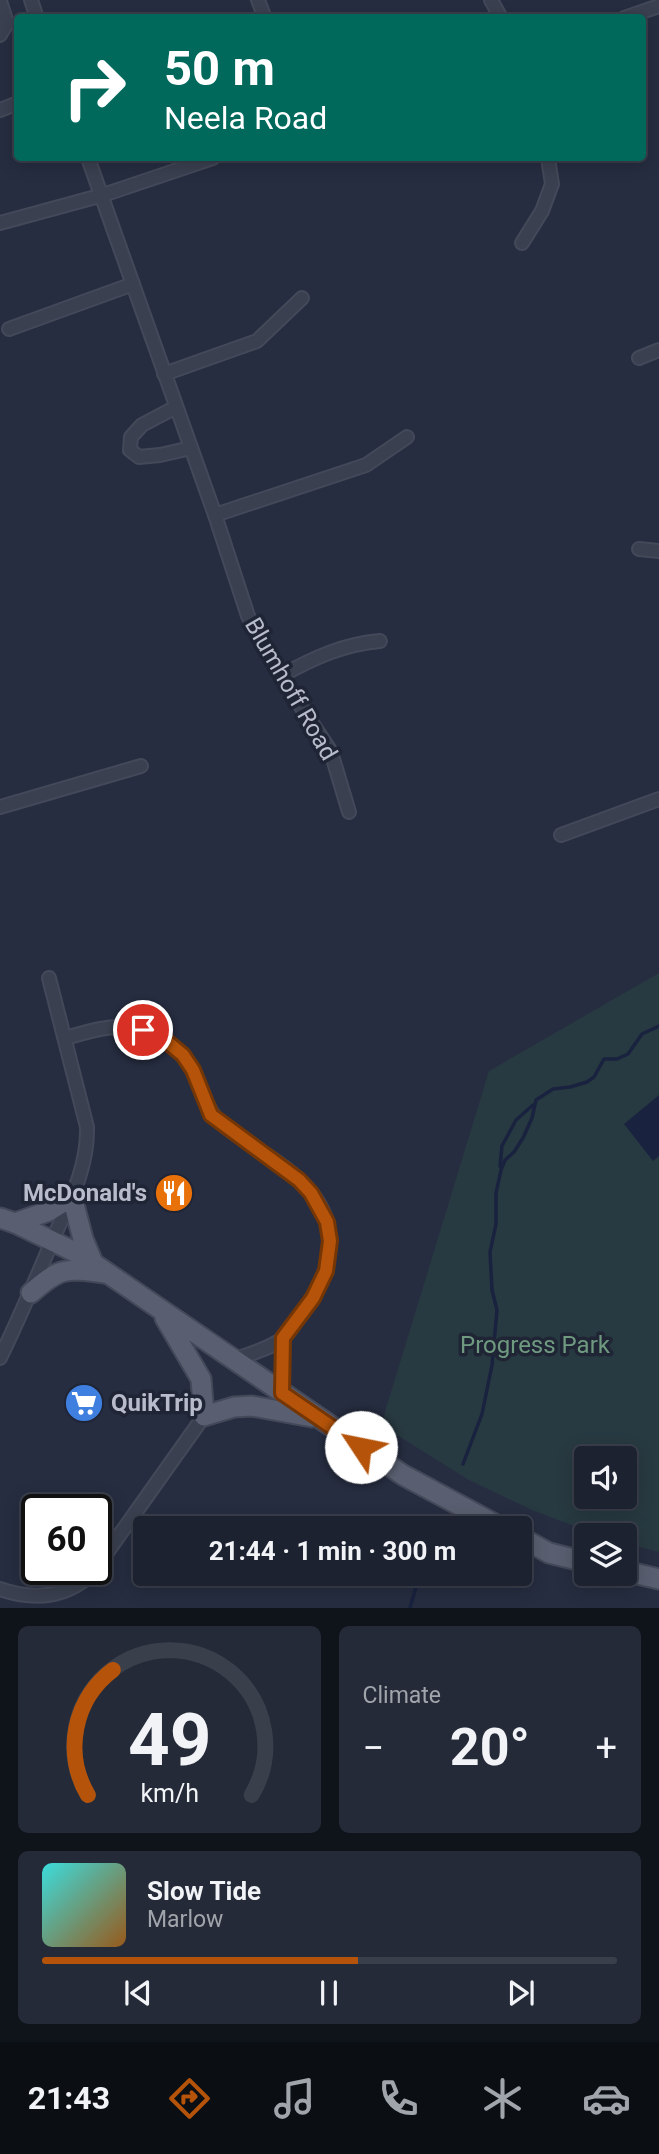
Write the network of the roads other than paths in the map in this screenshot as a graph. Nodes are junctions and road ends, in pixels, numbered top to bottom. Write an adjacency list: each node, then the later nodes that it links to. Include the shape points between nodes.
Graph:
1 (0, 1): 4 (street, via 7,23)
2 (659, 5): 3 (street)
3 (635, 14)
4 (0, 35)
5 (90, 161): 8 (street, Blumhoff Road)
6 (204, 161): 8 (street)
7 (548, 161): 10 (street, via 552,184)
8 (103, 195): 9 (street); 11 (street, Blumhoff Road)
9 (0, 223)
10 (522, 243)
11 (133, 284): 13 (street); 16 (street, Blumhoff Road)
12 (302, 299): 16 (street, via 257,341)
13 (9, 329)
14 (659, 350): 15 (street)
15 (639, 358)
16 (164, 374): 17 (street, Blumhoff Road)
17 (176, 407): 19 (street, Blumhoff Road); 19 (street, via 142,425 131,436 130,450 139,457)
18 (407, 436): 20 (street, via 366,465)
19 (191, 448): 20 (street, Blumhoff Road)
20 (215, 515): 24 (street, Blumhoff Road, via 248,616)
21 (639, 549): 22 (street)
22 (659, 551)
23 (380, 641): 24 (street, via 354,643)
24 (281, 676): 28 (street, Blumhoff Road, via 331,752)
25 (141, 766): 27 (street)
26 (659, 799): 29 (street)
27 (0, 807)
28 (349, 812)
29 (561, 835)
30 (49, 978): 31 (street)
31 (65, 1038): 32 (street, via 88,1148); 38 (street, via 123,1027 165,1040 193,1070 211,1115 311,1193 327,1222 329,1257 321,1285)
32 (72, 1197): 33 (main road, via 49,1211); 34 (street); 35 (main road, via 79,1225)
33 (8, 1221): 34 (main road)
34 (53, 1240): 35 (main road); 36 (street)
35 (101, 1268): 36 (main road, via 67,1270 48,1277); 37 (main road)
36 (31, 1293): 39 (street)
37 (160, 1310): 40 (main road); 42 (main road, via 201,1379)
38 (283, 1338): 40 (street); 41 (street)
39 (0, 1358)
40 (233, 1360): 41 (main road)
41 (282, 1393): 43 (main road)
42 (204, 1416): 43 (main road, via 252,1406); 46 (street)
43 (320, 1419): 44 (main road, via 403,1475)
44 (480, 1516)
45 (532, 1543): 47 (main road)
46 (112, 1546)
47 (574, 1559)
48 (637, 1574): 49 (main road)
49 (659, 1580)
50 (80, 1585): 51 (street, via 44,1596)
51 (0, 1589)

